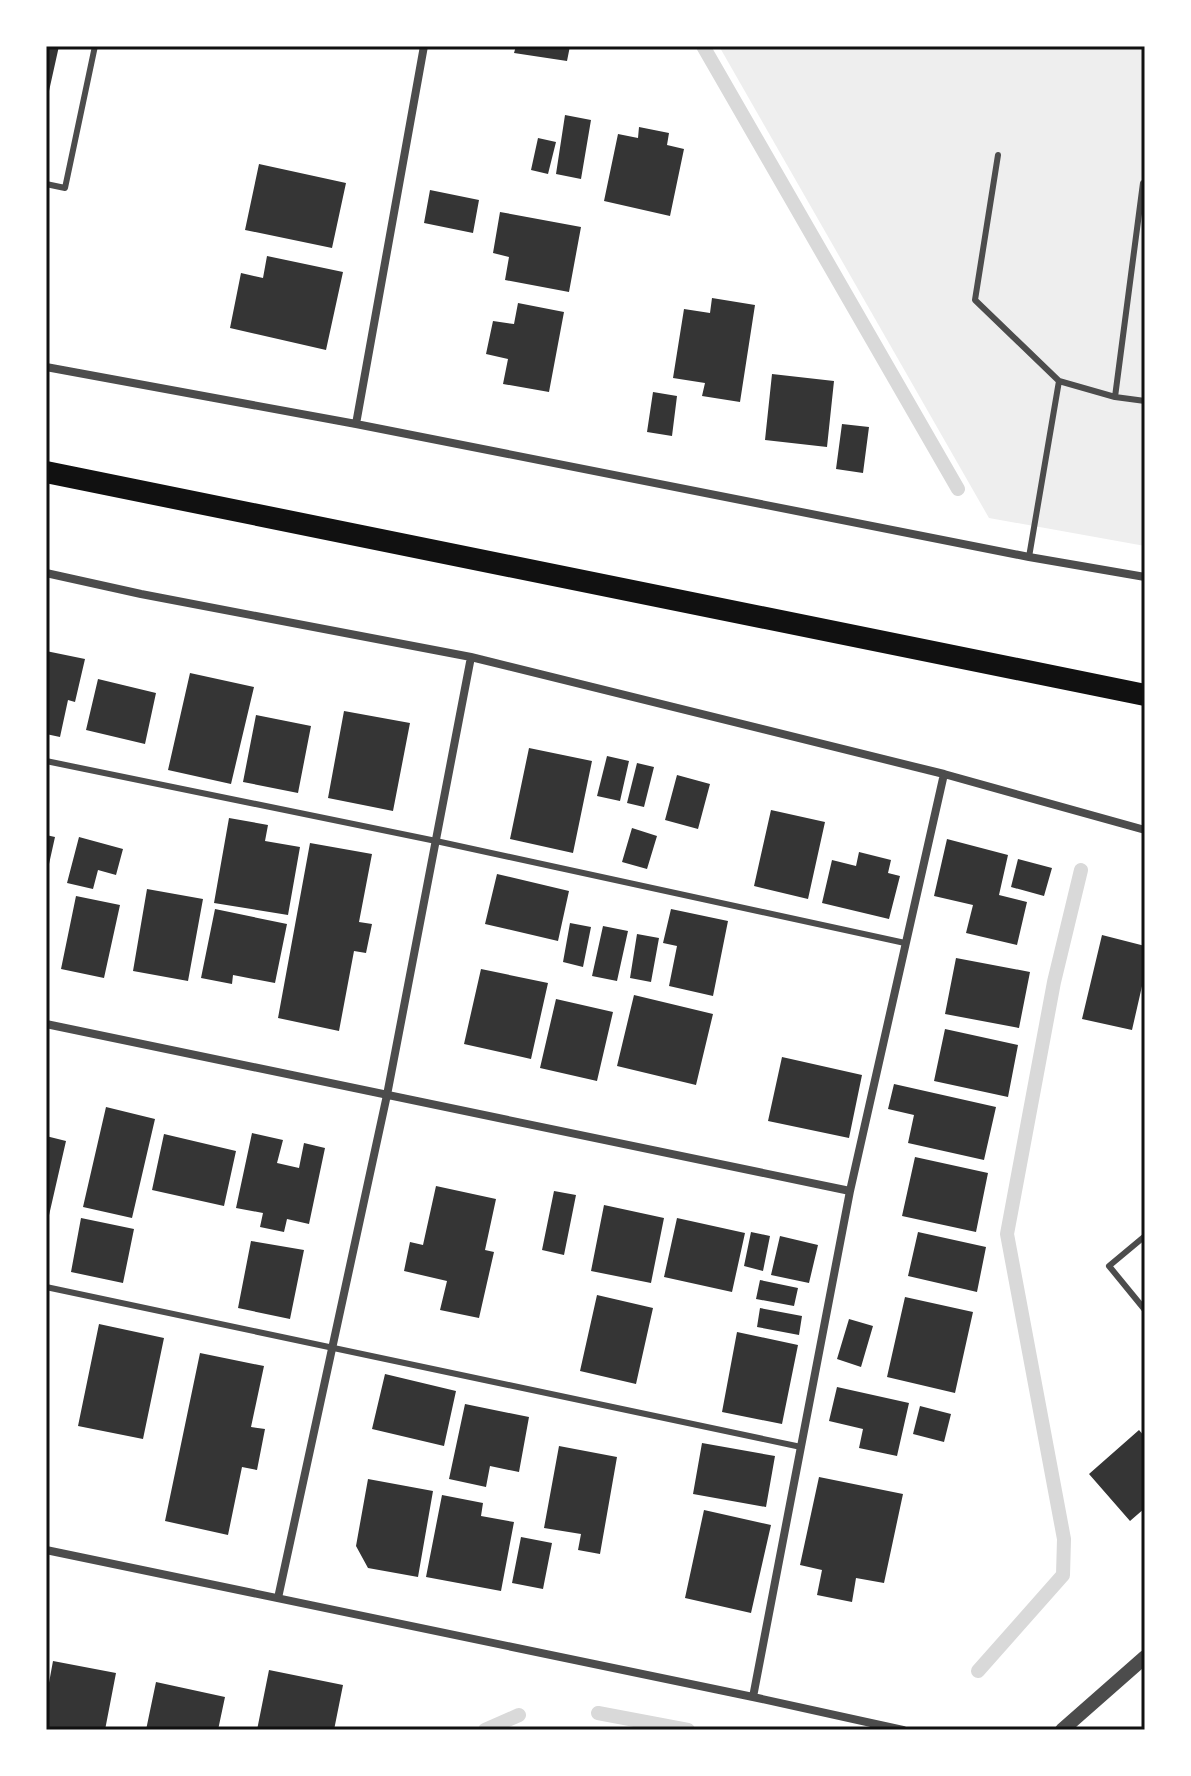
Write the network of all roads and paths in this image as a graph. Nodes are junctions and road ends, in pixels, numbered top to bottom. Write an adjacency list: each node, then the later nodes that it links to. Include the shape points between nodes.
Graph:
1 (95, 46): 5 (lane, via 65,188)
2 (424, 46): 10 (street)
3 (998, 155): 7 (lane, via 975,300)
4 (1143, 183): 8 (lane)
5 (46, 184)
6 (46, 367): 10 (street)
7 (1059, 381): 8 (lane); 12 (lane)
8 (1115, 397): 9 (lane)
9 (1145, 401)
10 (356, 424): 12 (street)
11 (46, 472): 16 (highway)
12 (1029, 557): 14 (street)
13 (46, 573): 15 (street)
14 (1145, 577)
15 (471, 657): 18 (street); 20 (street)
16 (1145, 695)
17 (46, 761): 20 (lane)
18 (944, 774): 19 (street); 21 (street)
19 (1145, 830)
20 (436, 841): 21 (lane); 23 (street)
21 (905, 943): 24 (street)
22 (46, 1024): 23 (street)
23 (387, 1095): 24 (street); 28 (street)
24 (850, 1191): 29 (street)
25 (1145, 1236): 27 (lane, via 1109,1266)
26 (46, 1287): 28 (lane)
27 (1145, 1310)
28 (333, 1347): 29 (lane); 31 (street)
29 (801, 1447): 33 (street)
30 (46, 1550): 31 (street)
31 (278, 1598): 33 (street)
32 (1145, 1657): 35 (street)
33 (753, 1697): 34 (street)
34 (903, 1730)
35 (1062, 1730)

